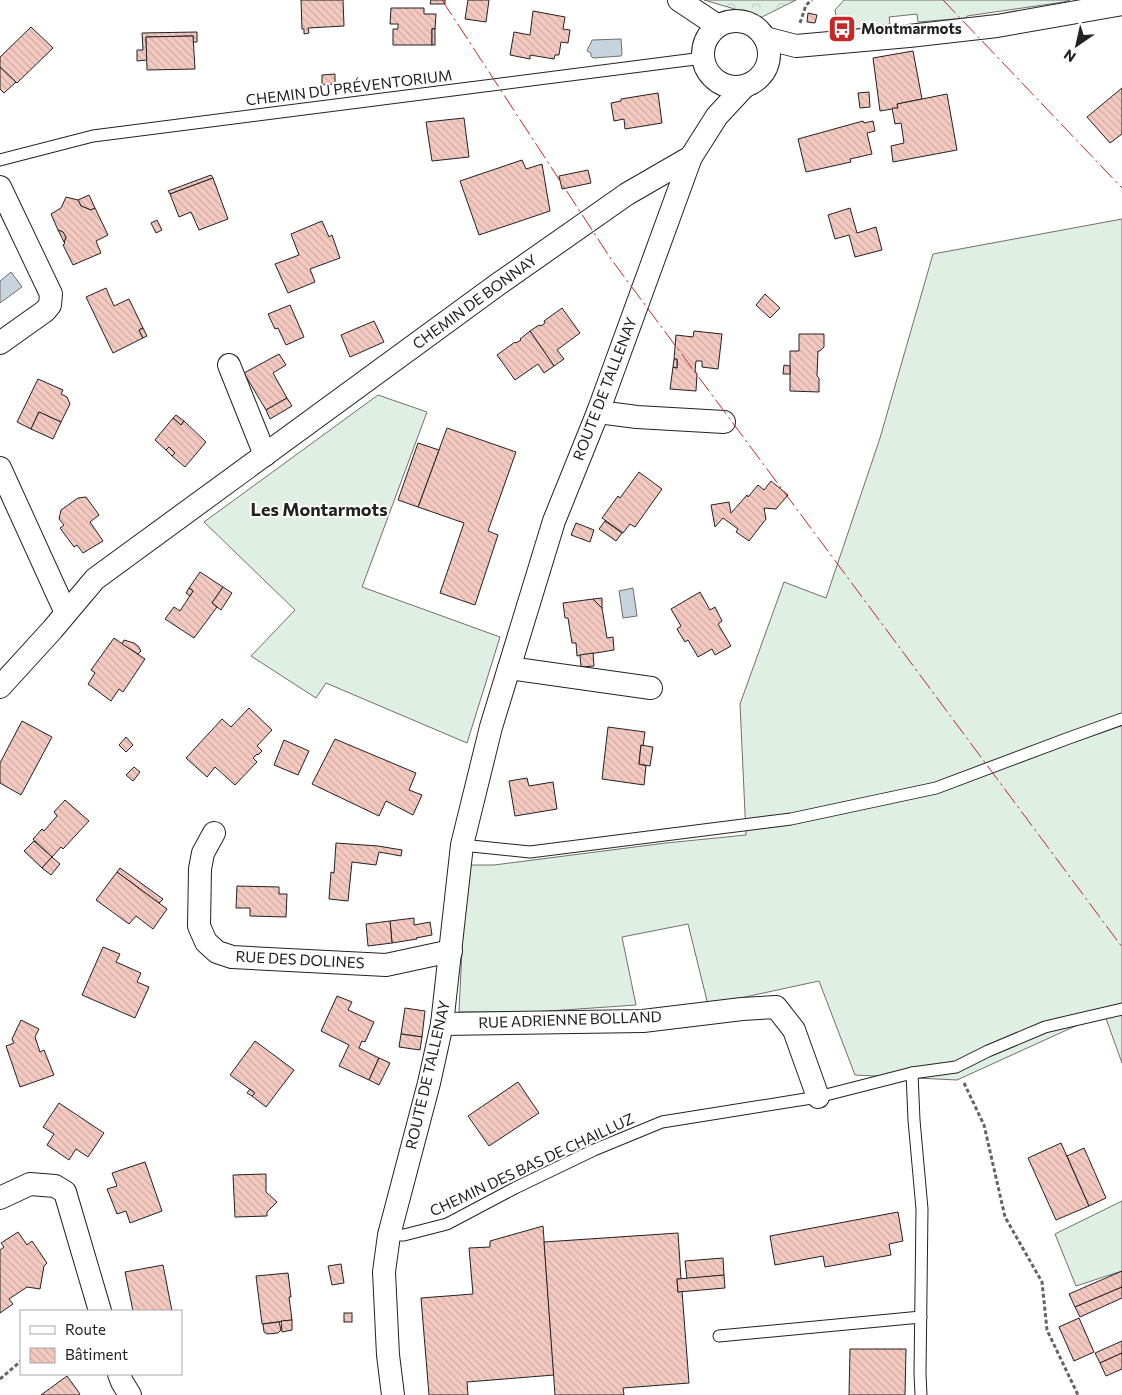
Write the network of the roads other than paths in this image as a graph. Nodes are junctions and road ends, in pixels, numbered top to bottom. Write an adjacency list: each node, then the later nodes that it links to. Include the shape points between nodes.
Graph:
1 (679, 0): 3 (street)
2 (1122, 4): 4 (street, via 998,26)
3 (718, 26): 4 (street, via 739,21 749,24 758,30); 5 (street, via 706,40)
4 (767, 49): 7 (street, via 766,68 761,77)
5 (703, 58): 6 (street, via 706,68); 10 (lane, CHEMIN DU PRÉVENTORIUM, via 93,136)
6 (718, 82): 7 (street, via 735,88); 8 (street)
7 (744, 87): 8 (street, ROUTE DE TALLENAY)
8 (717, 116): 9 (street, ROUTE DE TALLENAY)
9 (691, 157): 14 (street, ROUTE DE TALLENAY); 16 (street, CHEMIN DE BONNAY, via 619,200)
10 (0, 160)
11 (0, 187): 12 (street, via 51,294 50,305 45,311)
12 (0, 343)
13 (229, 365): 16 (street)
14 (598, 412): 15 (street); 19 (street, ROUTE DE TALLENAY, via 554,521)
15 (724, 422)
16 (265, 454): 18 (street, CHEMIN DE BONNAY, via 95,578)
17 (0, 468): 18 (street)
18 (66, 613): 20 (street, CHEMIN DE BONNAY)
19 (509, 668): 21 (street); 24 (street, ROUTE DE TALLENAY)
20 (0, 687)
21 (651, 688)
22 (1122, 719): 24 (lane, via 936,788 791,820 530,852)
23 (214, 833): 25 (street, RUE DES DOLINES, via 203,853 200,869 199,926 206,942 217,952 232,958 386,965)
24 (462, 845): 25 (street, ROUTE DE TALLENAY)
25 (451, 951): 27 (street, ROUTE DE TALLENAY)
26 (1122, 1009): 28 (lane, CHEMIN DES BAS DE CHAILLUZ, via 1044,1027 956,1067)
27 (442, 1024): 29 (street, RUE ADRIENNE BOLLAND, via 643,1021 776,1007 794,1030); 31 (street, ROUTE DE TALLENAY)
28 (912, 1073): 29 (lane, CHEMIN DES BAS DE CHAILLUZ); 33 (lane, via 922,1209)
29 (818, 1097): 31 (lane, CHEMIN DES BAS DE CHAILLUZ, via 662,1122 594,1150 447,1224 404,1235)
30 (0, 1198): 32 (street, via 30,1184 55,1186 65,1192)
31 (389, 1235): 37 (street, ROUTE DE TALLENAY, via 384,1272)
32 (100, 1310)
33 (921, 1317): 34 (lane); 38 (lane)
34 (718, 1336)
35 (119, 1375): 36 (street)
36 (130, 1395)
37 (393, 1395)
38 (921, 1395)

